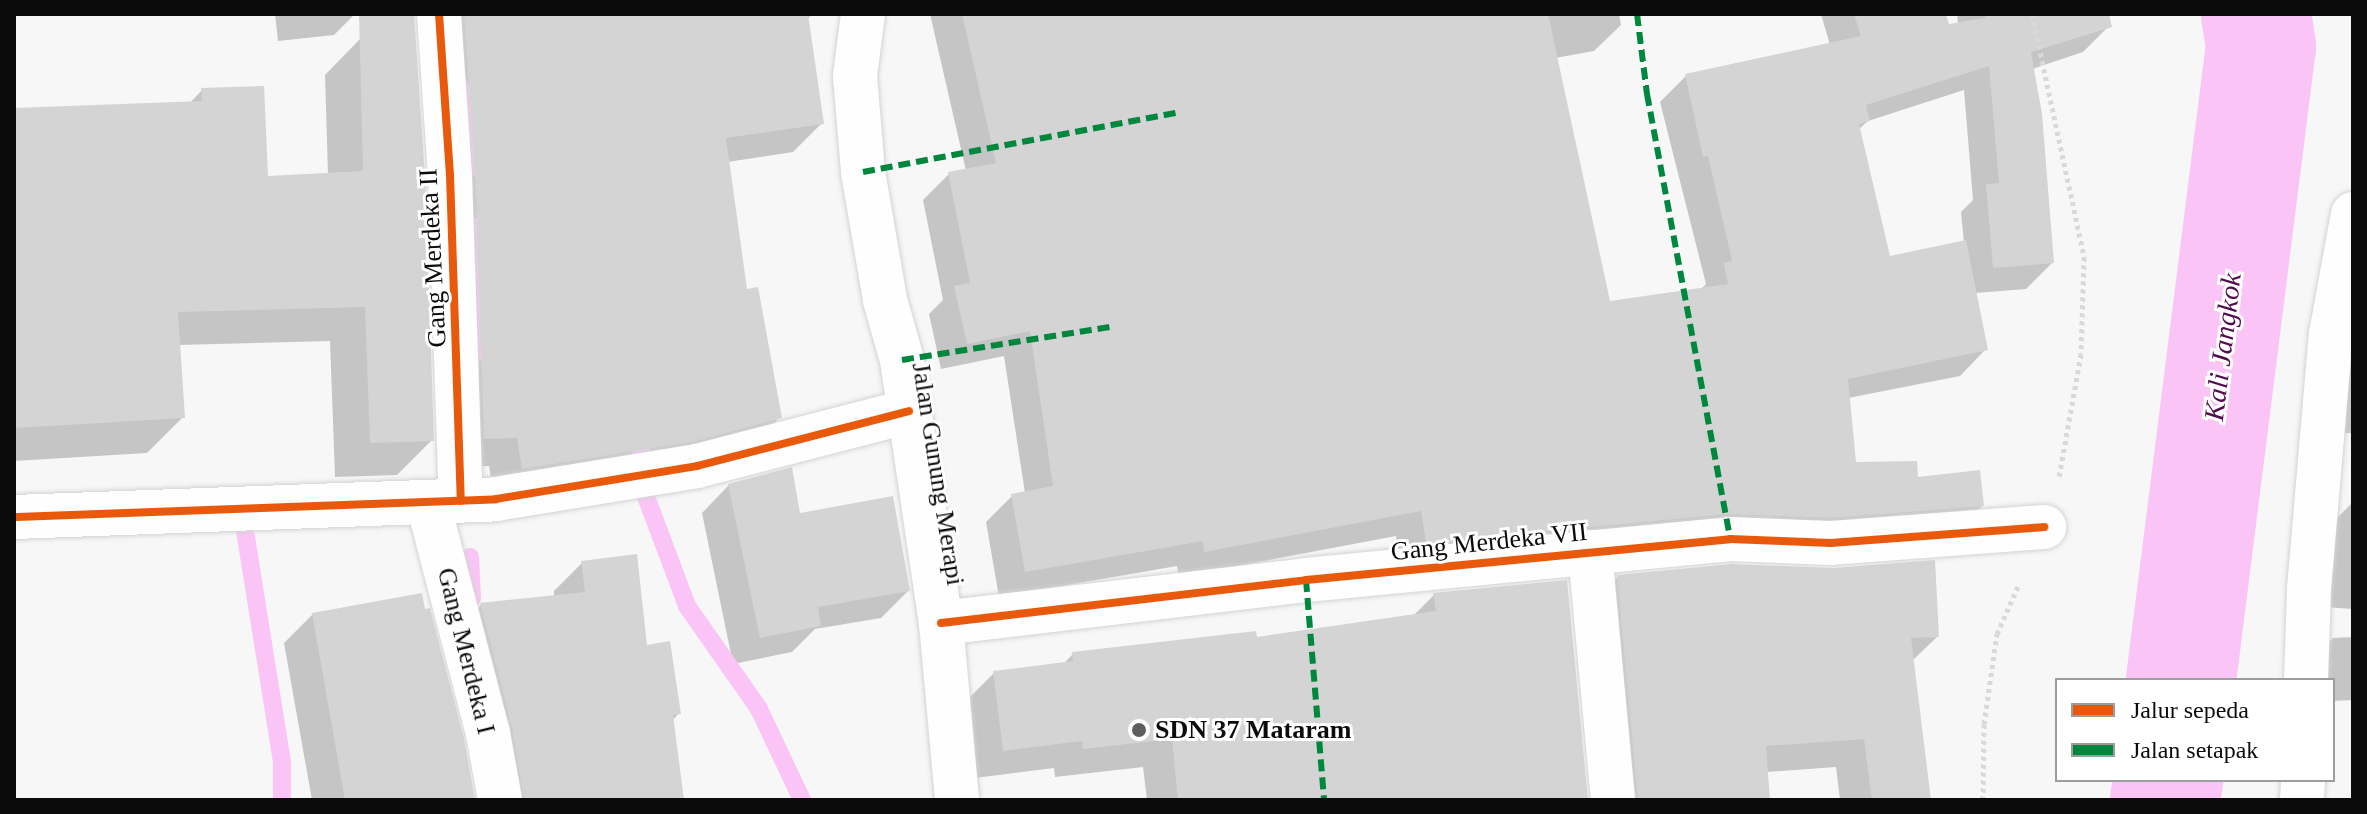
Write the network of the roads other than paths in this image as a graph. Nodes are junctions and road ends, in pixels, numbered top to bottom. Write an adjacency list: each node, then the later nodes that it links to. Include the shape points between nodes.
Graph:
1 (439, 14): 5 (street, Gang Merdeka II, via 450,175)
2 (863, 14): 4 (street, Jalan Gunung Merapi, via 855,76 863,172)
3 (2353, 214): 10 (street, via 2331,334)
4 (909, 411): 5 (street, via 697,466); 9 (street, Jalan Gunung Merapi)
5 (445, 502): 6 (street); 11 (street, Gang Merdeka I)
6 (14, 517)
7 (2044, 527): 8 (street, Gang Merdeka VII, via 1831,543 1730,539)
8 (1590, 552): 9 (street, Gang Merdeka VII); 13 (street)
9 (941, 623): 12 (street, Jalan Gunung Merapi)
10 (2306, 678)
11 (500, 800)
12 (957, 800)
13 (1613, 800)

